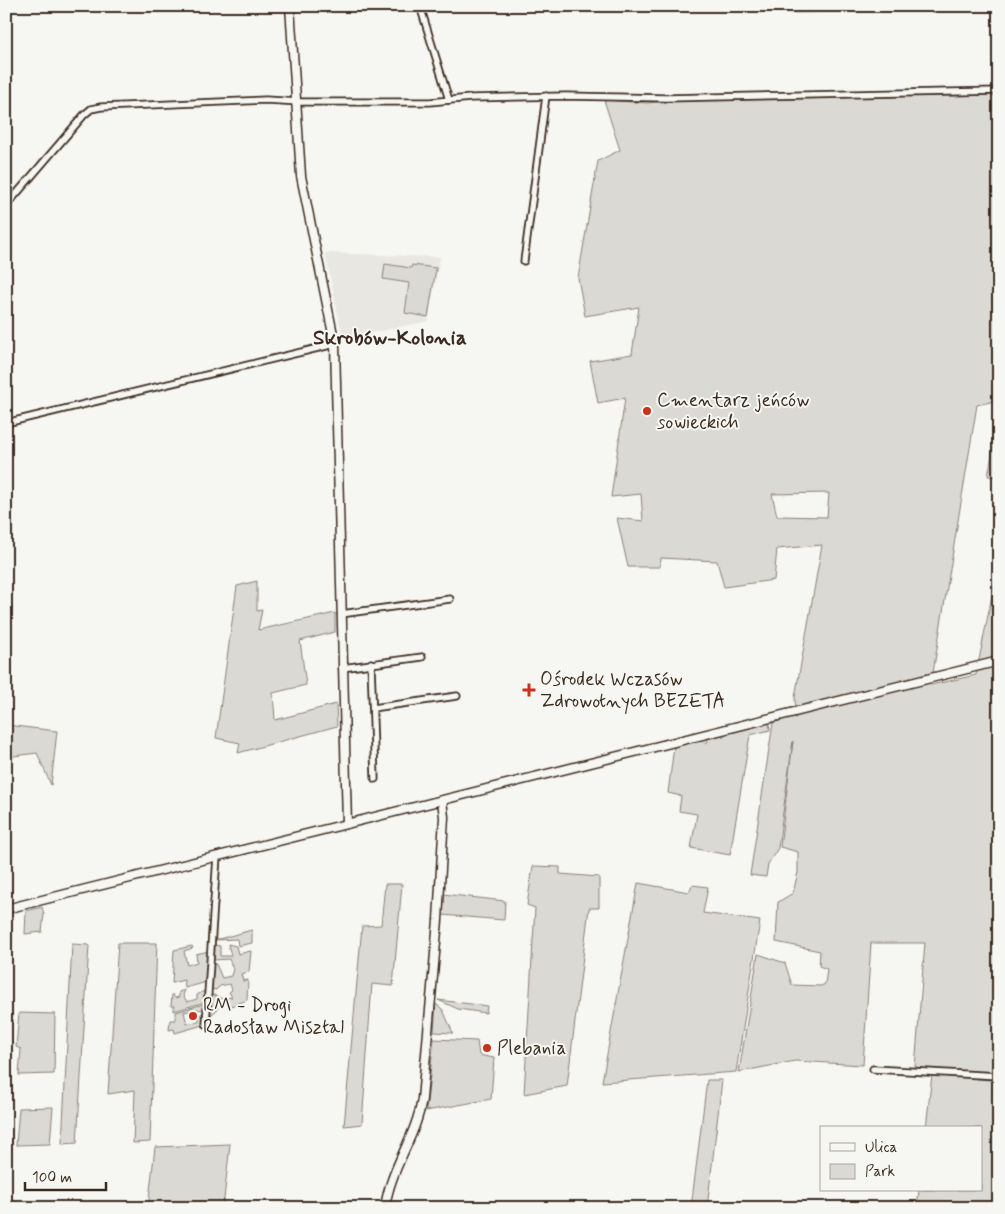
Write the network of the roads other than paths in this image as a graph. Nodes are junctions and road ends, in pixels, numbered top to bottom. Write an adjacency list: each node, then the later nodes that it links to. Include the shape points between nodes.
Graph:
1 (290, 6): 6 (street)
2 (420, 6): 5 (street)
3 (999, 91): 4 (street, via 666,98)
4 (546, 96): 5 (street); 8 (street)
5 (449, 100): 6 (street, via 390,103)
6 (296, 101): 7 (street, via 142,104 91,109); 9 (street, via 304,198)
7 (6, 206)
8 (524, 261)
9 (335, 344): 10 (street); 12 (street)
10 (6, 423)
11 (450, 599): 12 (street)
12 (341, 614): 16 (street)
13 (422, 657): 15 (street)
14 (999, 661): 20 (street)
15 (371, 663): 16 (street); 18 (street)
16 (342, 668): 21 (street)
17 (457, 696): 18 (street)
18 (373, 708): 19 (street)
19 (375, 779)
20 (442, 800): 21 (street); 27 (street, via 444,817 438,920 422,1099 416,1124 391,1178)
21 (347, 824): 22 (street)
22 (217, 856): 23 (street); 24 (street)
23 (6, 909)
24 (206, 1024)
25 (874, 1069): 26 (street)
26 (999, 1076)
27 (385, 1208)

